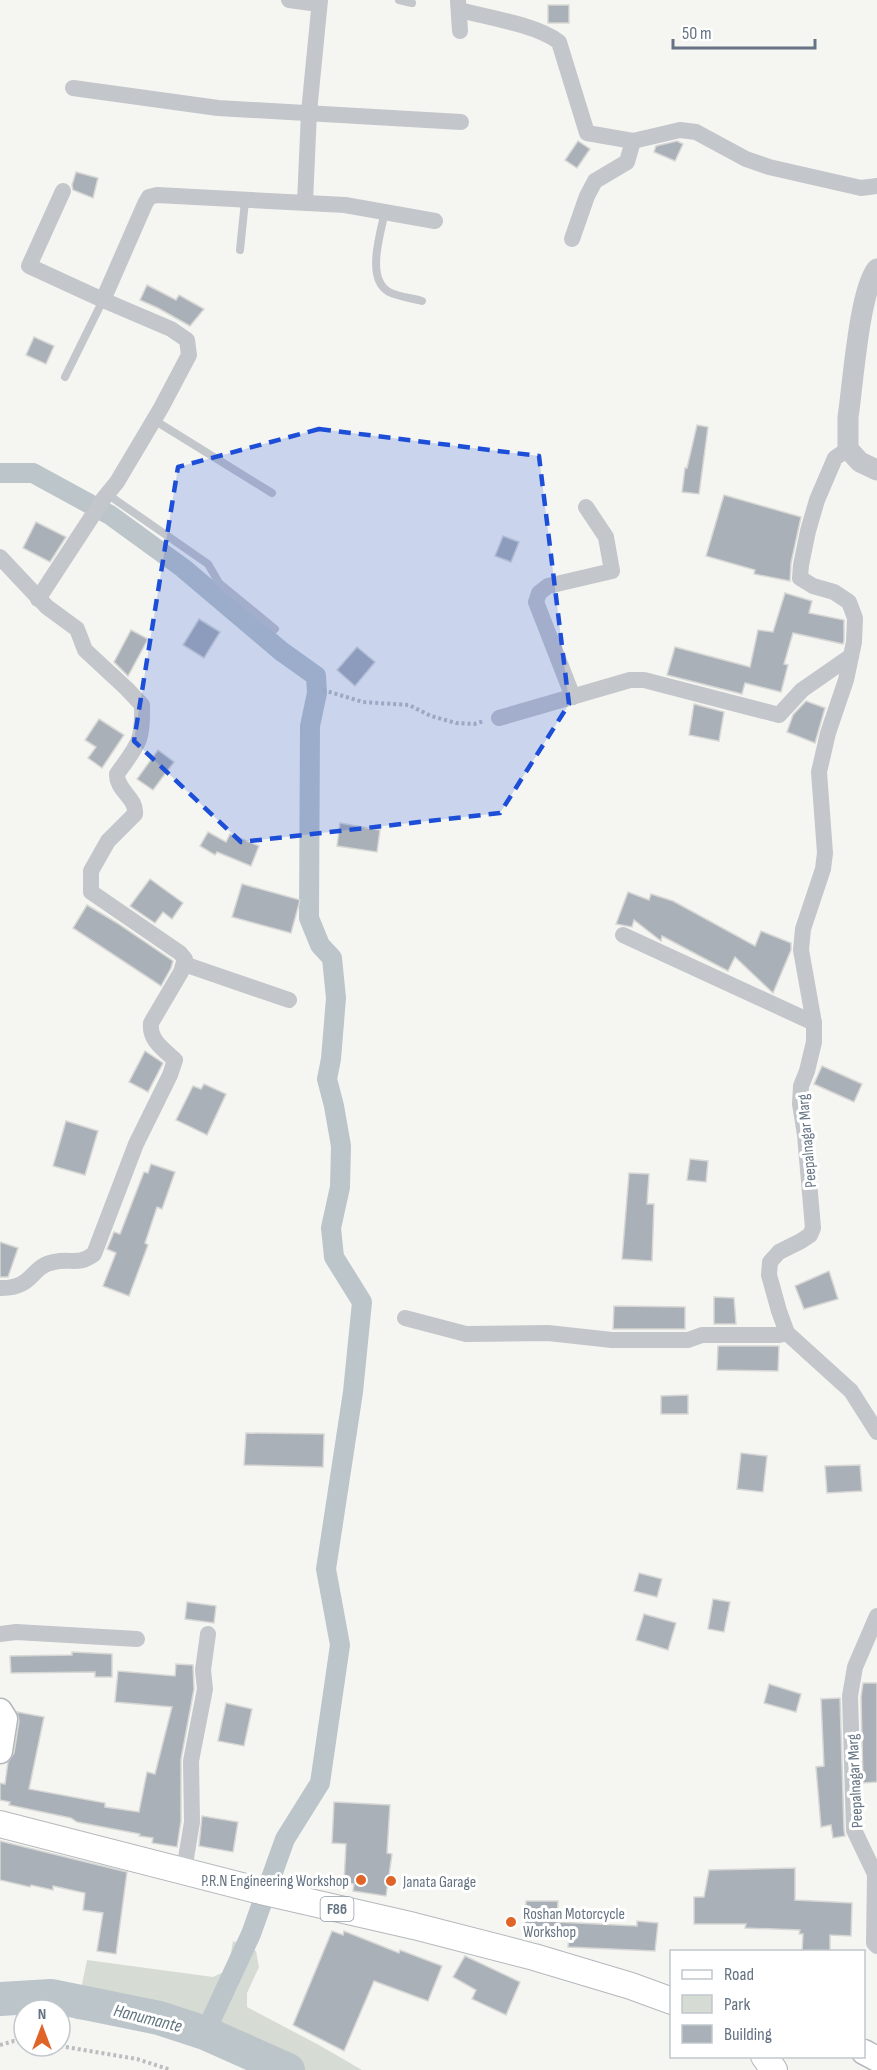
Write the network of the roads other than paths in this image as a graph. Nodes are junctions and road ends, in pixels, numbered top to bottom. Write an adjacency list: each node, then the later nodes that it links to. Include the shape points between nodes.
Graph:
1 (289, 0): 3 (street)
2 (399, 0): 4 (lane)
3 (319, 2): 8 (street)
4 (412, 3)
5 (458, 5): 6 (street); 10 (street, via 559,42 587,133)
6 (460, 31)
7 (73, 88): 8 (street, via 218,108)
8 (309, 112): 9 (street); 14 (street)
9 (461, 122)
10 (633, 141): 11 (street, via 680,130 696,132 769,167 861,188); 17 (street, via 627,162 595,181)
11 (877, 186)
12 (63, 191): 20 (street, via 29,266)
13 (245, 201): 14 (street); 18 (lane); 20 (street, via 149,197)
14 (305, 202): 15 (street)
15 (385, 210): 16 (street); 21 (lane, via 375,268 379,282 388,292)
16 (435, 221)
17 (572, 239)
18 (240, 250)
19 (877, 269): 24 (street, via 870,278 865,300 848,417)
20 (103, 300): 22 (lane); 23 (street, via 188,340 189,355)
21 (422, 301)
22 (65, 377)
23 (154, 420): 26 (lane); 27 (street)
24 (848, 449): 25 (street, via 860,462); 32 (street, Peepalnagar Marg, via 835,458 817,500 800,578 849,602 855,618)
25 (877, 470)
26 (272, 492)
27 (105, 496): 30 (street); 31 (lane, via 208,564 219,583)
28 (586, 507): 33 (street, via 606,537 612,571 548,586 536,602)
29 (0, 557): 30 (street)
30 (38, 599): 36 (street, via 77,629 85,650 142,705 140,741 117,774 135,814 108,841 91,871 91,892 180,953)
31 (275, 629)
32 (851, 656): 33 (street, via 802,690 779,715 644,680 630,680); 38 (street, Peepalnagar Marg, via 819,772 825,853 803,929 801,950)
33 (573, 696): 34 (street)
34 (499, 718)
35 (623, 935): 38 (street)
36 (184, 964): 37 (street); 39 (street, via 150,1030 152,1038 175,1059 136,1144 94,1254 78,1262 52,1262 26,1283)
37 (289, 1000)
38 (814, 1023): 41 (street, Peepalnagar Marg, via 814,1042 800,1104 813,1228 810,1235 779,1252 770,1262 769,1275)
39 (0, 1288)
40 (405, 1318): 41 (street, via 466,1334 548,1333 612,1340 688,1340 702,1335)
41 (787, 1333): 42 (street, via 850,1391)
42 (877, 1432)
43 (877, 1616): 51 (street, Peepalnagar Marg, via 855,1667 850,1696 854,1830 875,1874 873,1932)
44 (0, 1634): 46 (street)
45 (208, 1634): 50 (street, via 203,1670 205,1689 190,1761 192,1822)
46 (137, 1639)
47 (0, 1711): 48 (main road, via 5,1719)
48 (0, 1751)
49 (0, 1824): 50 (main road, F86)
50 (184, 1870): 52 (main road, F86, via 534,1957)
51 (877, 1946)
52 (670, 2000)

